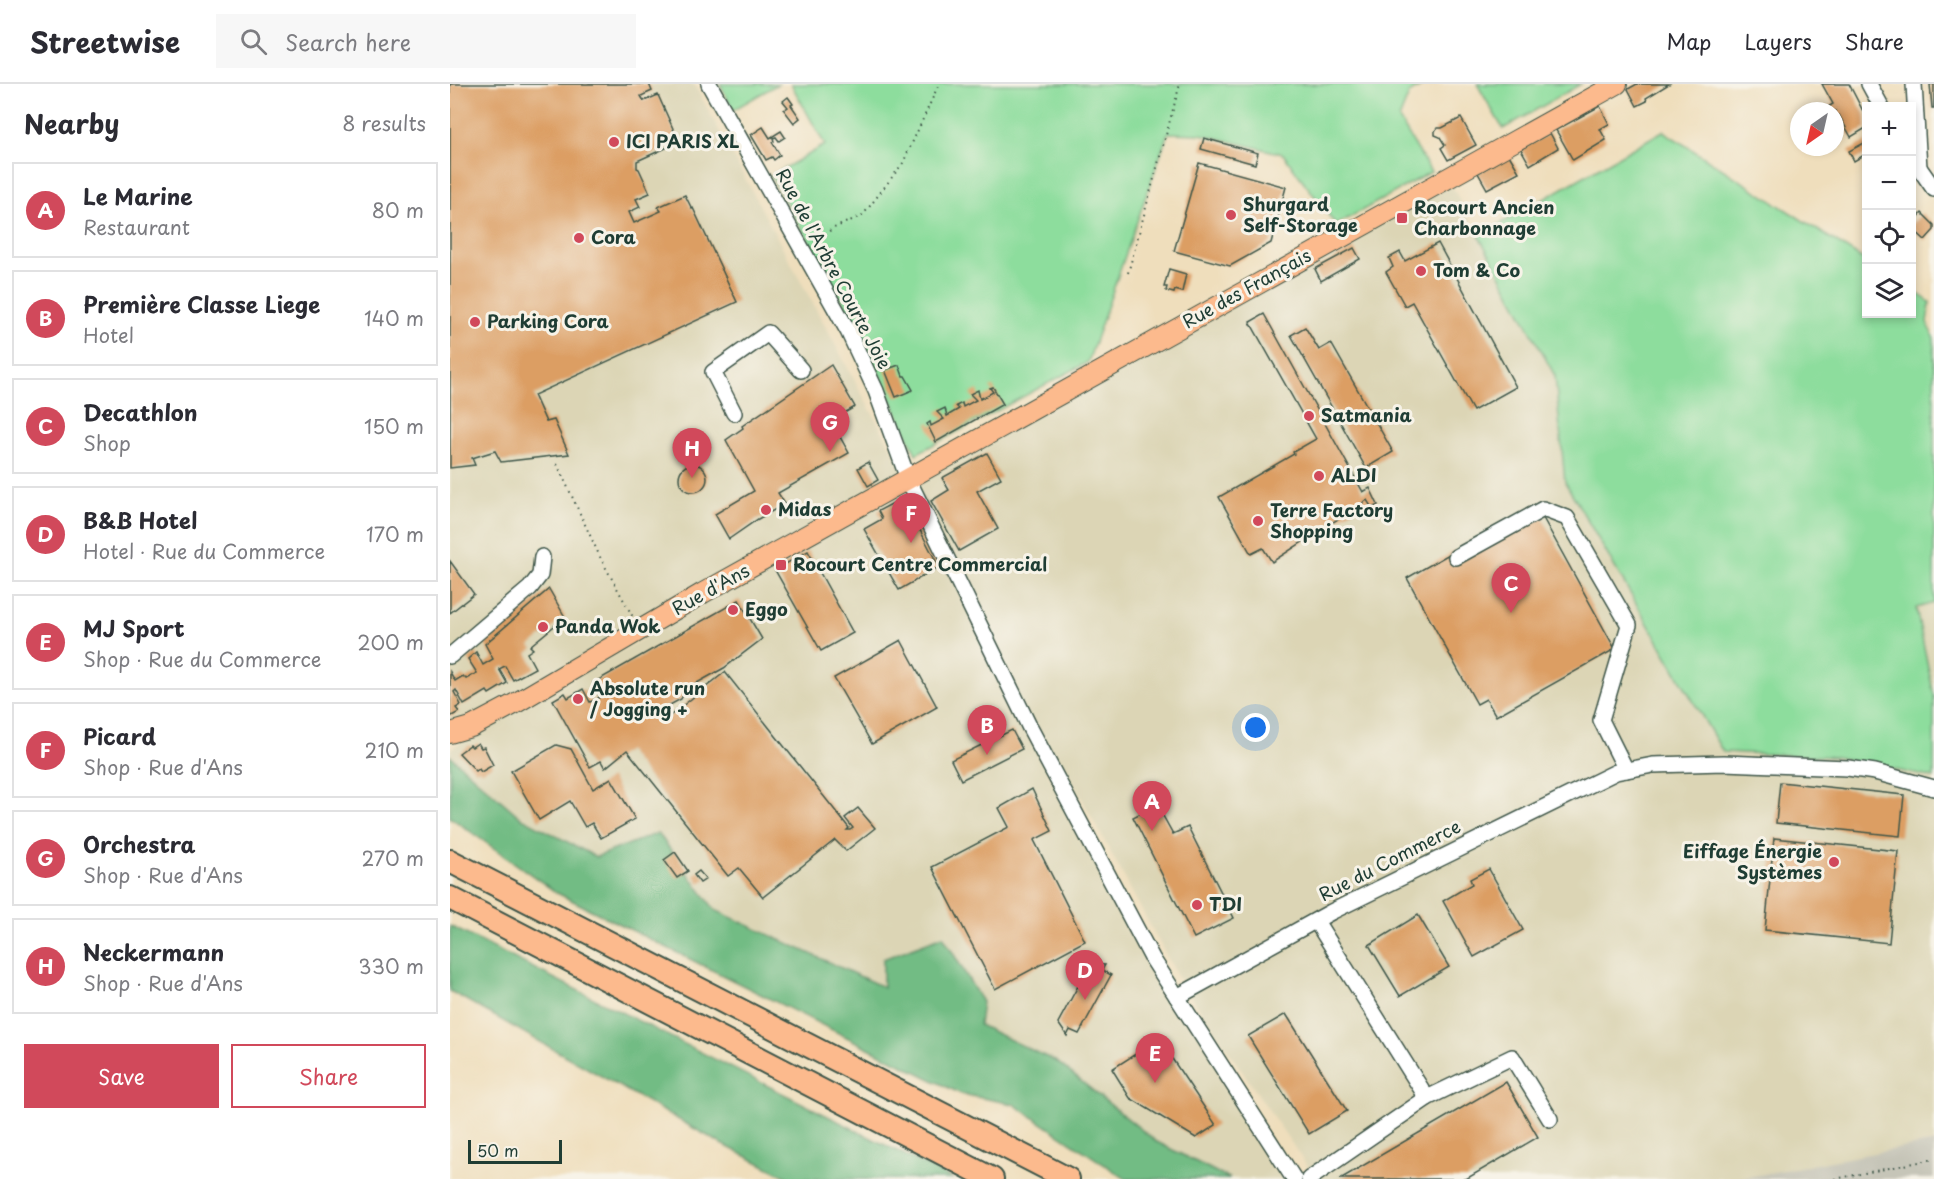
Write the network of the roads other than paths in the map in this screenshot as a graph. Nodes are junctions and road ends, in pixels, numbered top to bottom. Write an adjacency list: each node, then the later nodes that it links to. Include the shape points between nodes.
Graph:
1 (709, 84): 11 (street, Rue de l'Arbre Courte Joie, via 848,331)
2 (1617, 84): 11 (main road, Rue des Français)
3 (1869, 84): 5 (street)
4 (1914, 84): 6 (street)
5 (1879, 102)
6 (1915, 156)
7 (1916, 164): 8 (street)
8 (1934, 189)
9 (801, 370): 10 (street, via 768,333 713,372)
10 (734, 413)
11 (908, 479): 15 (main road, Rue d'Ans, via 471,727); 21 (street, Rue de l'Arbre Courte Joie, via 1030,728 1152,958)
12 (1456, 556): 16 (street, via 1543,510 1567,518 1629,625 1601,720)
13 (542, 557): 14 (street, via 540,575 530,588)
14 (450, 656)
15 (450, 733)
16 (1626, 770): 17 (street, Rue du Commerce, via 1653,765 1724,764 1848,768); 20 (street, Rue du Commerce, via 1523,816)
17 (1934, 789)
18 (450, 861): 25 (highway)
19 (450, 898): 24 (highway)
20 (1316, 921): 21 (street, Rue du Commerce); 22 (street)
21 (1177, 997): 26 (street, Rue de l'Arbre Courte Joie)
22 (1427, 1098): 23 (street, via 1512,1057); 27 (street)
23 (1550, 1119)
24 (992, 1179)
25 (1068, 1179)
26 (1294, 1179)
27 (1309, 1179)

